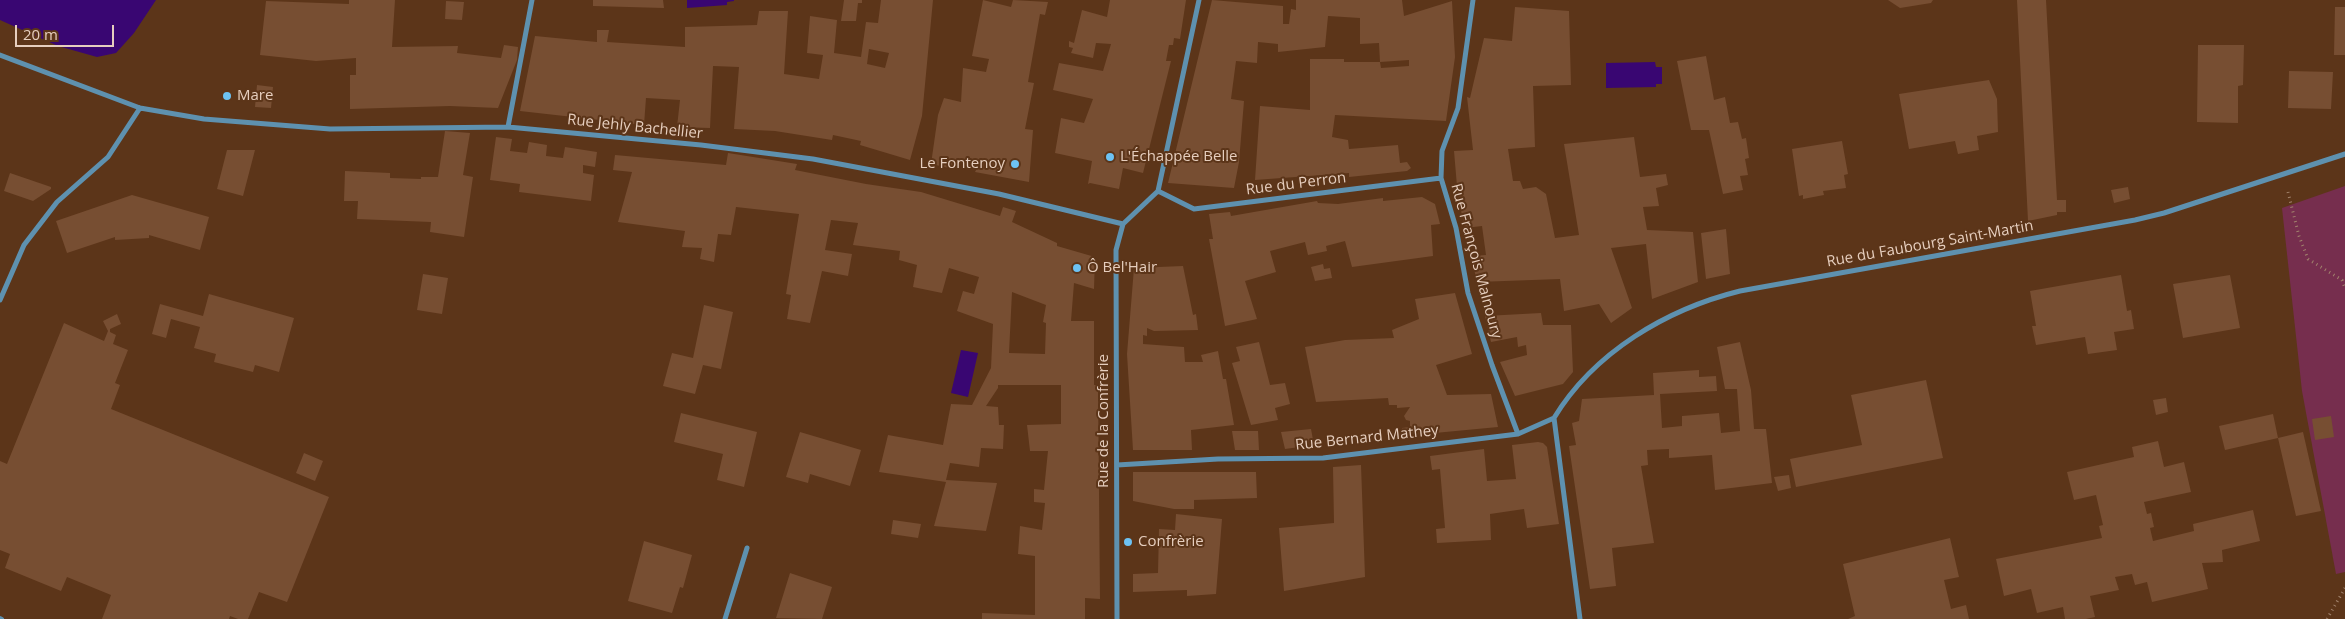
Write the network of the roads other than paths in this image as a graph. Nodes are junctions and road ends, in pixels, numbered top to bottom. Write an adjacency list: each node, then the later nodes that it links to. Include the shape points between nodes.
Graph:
1 (532, 0): 6 (street)
2 (1199, 0): 9 (street)
3 (1473, 0): 8 (street, Rue François Malnoury, via 1458,108 1442,151)
4 (0, 55): 5 (street, Rue Jehly Bachellier)
5 (140, 108): 6 (street, Rue Jehly Bachellier, via 204,119 330,129); 11 (street, via 108,157 57,202 24,245)
6 (508, 127): 10 (street, Rue Jehly Bachellier, via 814,159 999,194)
7 (2345, 154): 12 (street, Rue du Faubourg Saint-Martin, via 2135,220 1704,300 1642,331 1609,356 1567,397)
8 (1441, 178): 9 (street, Rue du Perron, via 1194,209); 13 (street, Rue François Malnoury, via 1456,228 1468,293)
9 (1158, 191): 10 (street)
10 (1123, 224): 14 (street, Rue de la Confrèrie, via 1116,250)
11 (0, 300)
12 (1554, 418): 13 (street, Rue Bernard Mathey); 18 (street)
13 (1518, 434): 14 (street, Rue Bernard Mathey, via 1323,458 1218,459)
14 (1117, 465): 17 (street, Rue de la Confrèrie)
15 (747, 548): 16 (street)
16 (725, 619)
17 (1117, 619)
18 (1580, 619)

